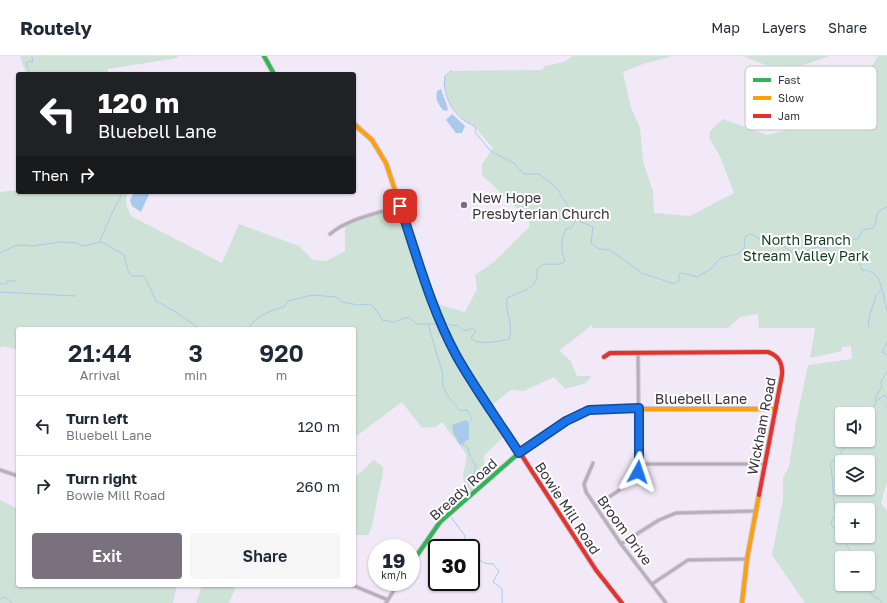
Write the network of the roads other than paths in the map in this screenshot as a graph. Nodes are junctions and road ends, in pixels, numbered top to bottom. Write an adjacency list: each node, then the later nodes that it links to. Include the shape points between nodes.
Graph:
1 (264, 56): 2 (street)
2 (273, 72)
3 (356, 126): 4 (street, Bowie Mill Road, via 380,150 390,171)
4 (400, 206): 5 (street, via 353,222); 10 (street, Bowie Mill Road, via 444,330 467,373)
5 (330, 234)
6 (638, 352): 7 (street, Wickham Road, via 610,353); 8 (street); 9 (street, Wickham Road, via 773,353 781,361 783,368)
7 (604, 357)
8 (639, 408): 9 (street, Bluebell Lane); 10 (street, Bluebell Lane, via 589,410 566,421); 12 (street)
9 (776, 409): 13 (street, Wickham Road)
10 (519, 453): 19 (street, Bready Road, via 440,522); 26 (street, Bowie Mill Road, via 596,570)
11 (593, 463): 16 (street, Broom Drive, via 584,486)
12 (639, 464): 13 (street); 16 (street, via 636,475 629,483)
13 (765, 464): 17 (street, Wickham Road)
14 (0, 470): 15 (street)
15 (16, 475)
16 (595, 506): 18 (street, Broom Drive)
17 (757, 512): 18 (street, via 676,513 659,520); 20 (street, Wickham Road)
18 (621, 544): 21 (street, Broom Drive)
19 (420, 551)
20 (747, 559): 21 (street, via 688,560); 28 (street, Wickham Road)
21 (652, 584): 27 (street, Broom Drive)
22 (356, 587): 24 (street)
23 (394, 591): 24 (street)
24 (388, 600): 25 (street)
25 (386, 603)
26 (622, 603)
27 (666, 603)
28 (742, 603)

